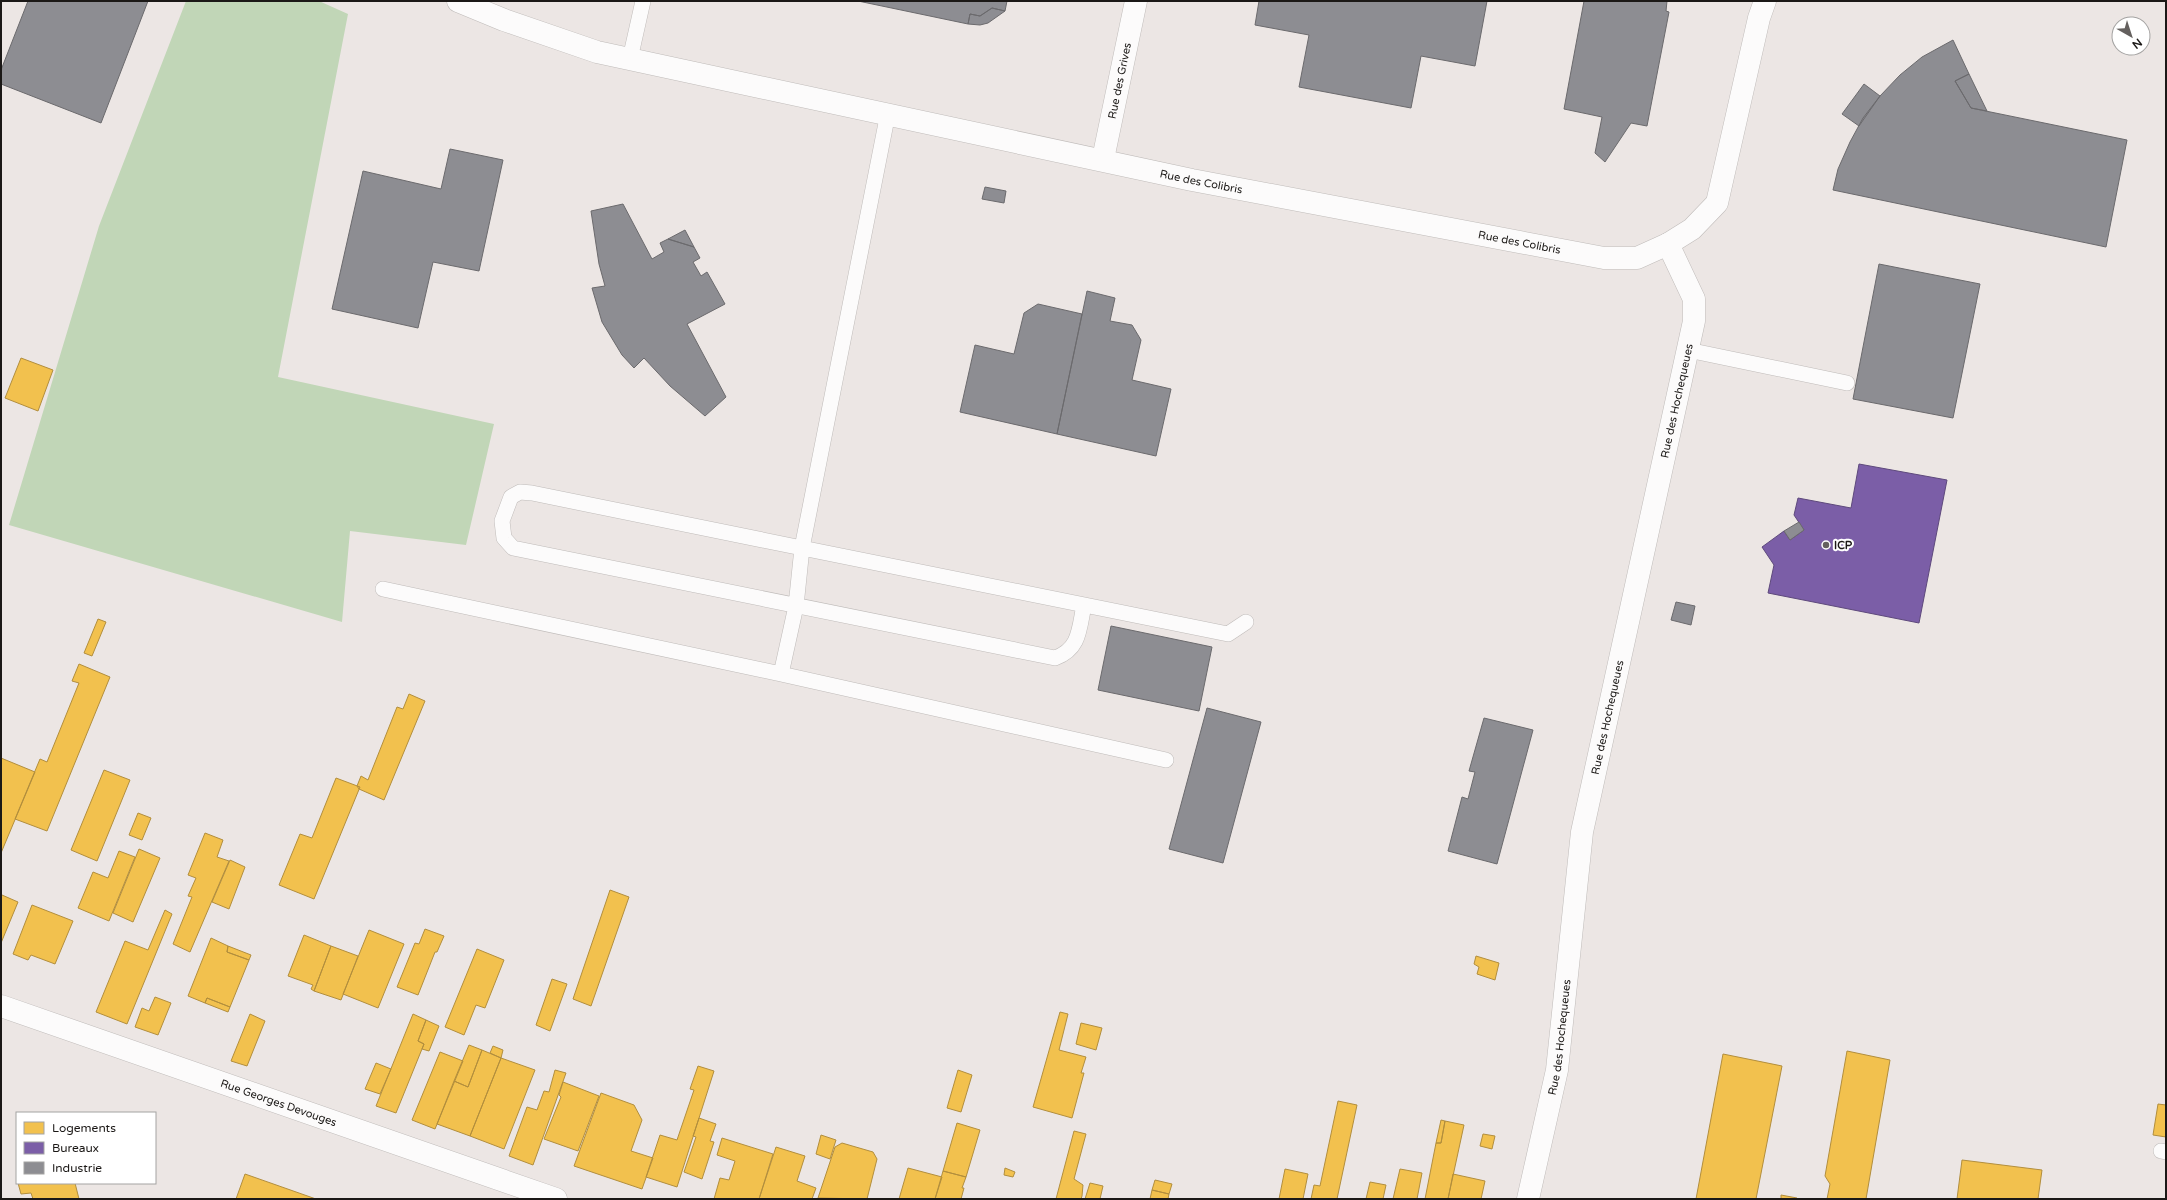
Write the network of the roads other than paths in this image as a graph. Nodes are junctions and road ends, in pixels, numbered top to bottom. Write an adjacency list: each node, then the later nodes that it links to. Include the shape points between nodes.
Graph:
1 (459, 1): 5 (street, Rue des Colibris, via 504,20 597,52)
2 (644, 1): 5 (lane)
3 (1136, 1): 7 (street, Rue des Grives)
4 (1764, 1): 8 (street, Rue des Colibris, via 1717,203 1692,229)
5 (630, 59): 6 (street, Rue des Colibris)
6 (888, 113): 7 (street, Rue des Colibris); 11 (lane)
7 (1103, 159): 8 (street, Rue des Colibris, via 1192,180 1604,258 1637,258)
8 (1668, 244): 9 (street, Rue des Hochequeues, via 1694,299 1694,321)
9 (1688, 350): 10 (lane); 20 (street, Rue des Hochequeues, via 1582,832 1557,1070)
10 (1847, 383)
11 (802, 548): 13 (lane); 14 (lane); 14 (lane, via 532,493 520,492 511,497 502,521 504,538 513,548)
12 (383, 589): 16 (lane)
13 (1084, 605): 14 (lane, via 1077,641 1066,654 1055,658); 15 (lane, via 1228,634)
14 (796, 606): 16 (lane)
15 (1246, 622)
16 (781, 674): 17 (lane)
17 (1166, 760)
18 (1, 1006): 19 (street, Rue Georges Devouges)
19 (556, 1199)
20 (1528, 1199)

